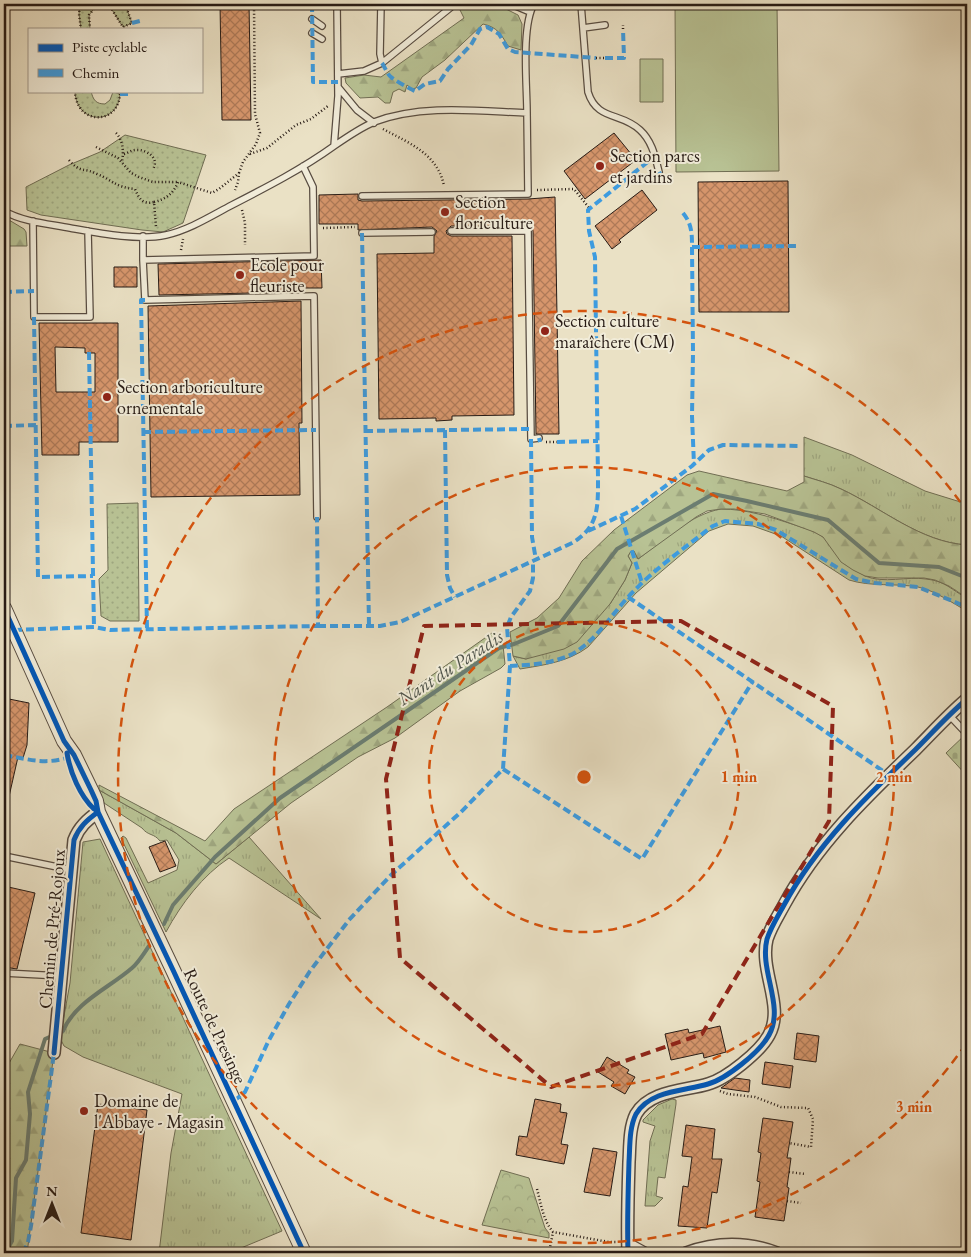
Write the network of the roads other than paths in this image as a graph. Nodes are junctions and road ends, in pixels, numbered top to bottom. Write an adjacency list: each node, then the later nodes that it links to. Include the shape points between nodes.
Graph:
1 (337, 4): 15 (lane)
2 (381, 4): 14 (lane)
3 (456, 4): 14 (lane)
4 (511, 4): 7 (lane)
5 (534, 4): 7 (lane)
6 (581, 4): 11 (lane)
7 (530, 12): 17 (lane)
8 (312, 19): 10 (lane)
9 (605, 24): 11 (lane)
10 (322, 26)
11 (583, 28): 21 (lane, via 588,92 592,103 599,111 628,122 641,131 654,150)
12 (312, 33): 13 (lane)
13 (322, 39)
14 (382, 63): 15 (lane, via 364,71)
15 (338, 74): 16 (lane)
16 (338, 87): 18 (lane, via 357,110); 19 (lane)
17 (527, 113): 18 (lane, via 428,111); 22 (lane, via 528,194)
18 (374, 123): 19 (lane)
19 (334, 146): 20 (lane)
20 (303, 166): 29 (lane, via 187,228 166,235); 30 (lane, via 313,187 314,256)
21 (659, 172)
22 (362, 196)
23 (4, 211): 24 (lane)
24 (33, 221): 25 (lane); 25 (lane, via 34,317 90,317)
25 (88, 231): 29 (lane)
26 (451, 231): 31 (lane, via 528,230 531,439)
27 (432, 232): 28 (lane)
28 (362, 233)
29 (143, 236): 30 (lane)
30 (143, 260): 32 (lane, via 145,300 314,296)
31 (540, 440)
32 (317, 517)
33 (4, 608): 37 (street, Route de Presinge, via 64,741 82,770)
34 (967, 699): 35 (street)
35 (950, 716): 36 (lane); 43 (street, via 834,833 793,889 771,929 766,947 765,965 773,1003 772,1030 761,1046 712,1083 658,1096 637,1114 630,1137)
36 (967, 734)
37 (98, 812): 39 (street, Chemin de Pré-Rojoux, via 77,832); 44 (street, Route de Presinge)
38 (4, 856): 39 (lane)
39 (72, 870): 41 (street, Chemin de Pré-Rojoux)
40 (4, 973): 41 (lane)
41 (62, 976): 42 (street, Chemin de Pré-Rojoux)
42 (54, 1053)
43 (628, 1247): 45 (lane)
44 (304, 1253)
45 (650, 1253)
46 (686, 1253): 47 (street, via 730,1245 758,1247)
47 (777, 1253)

